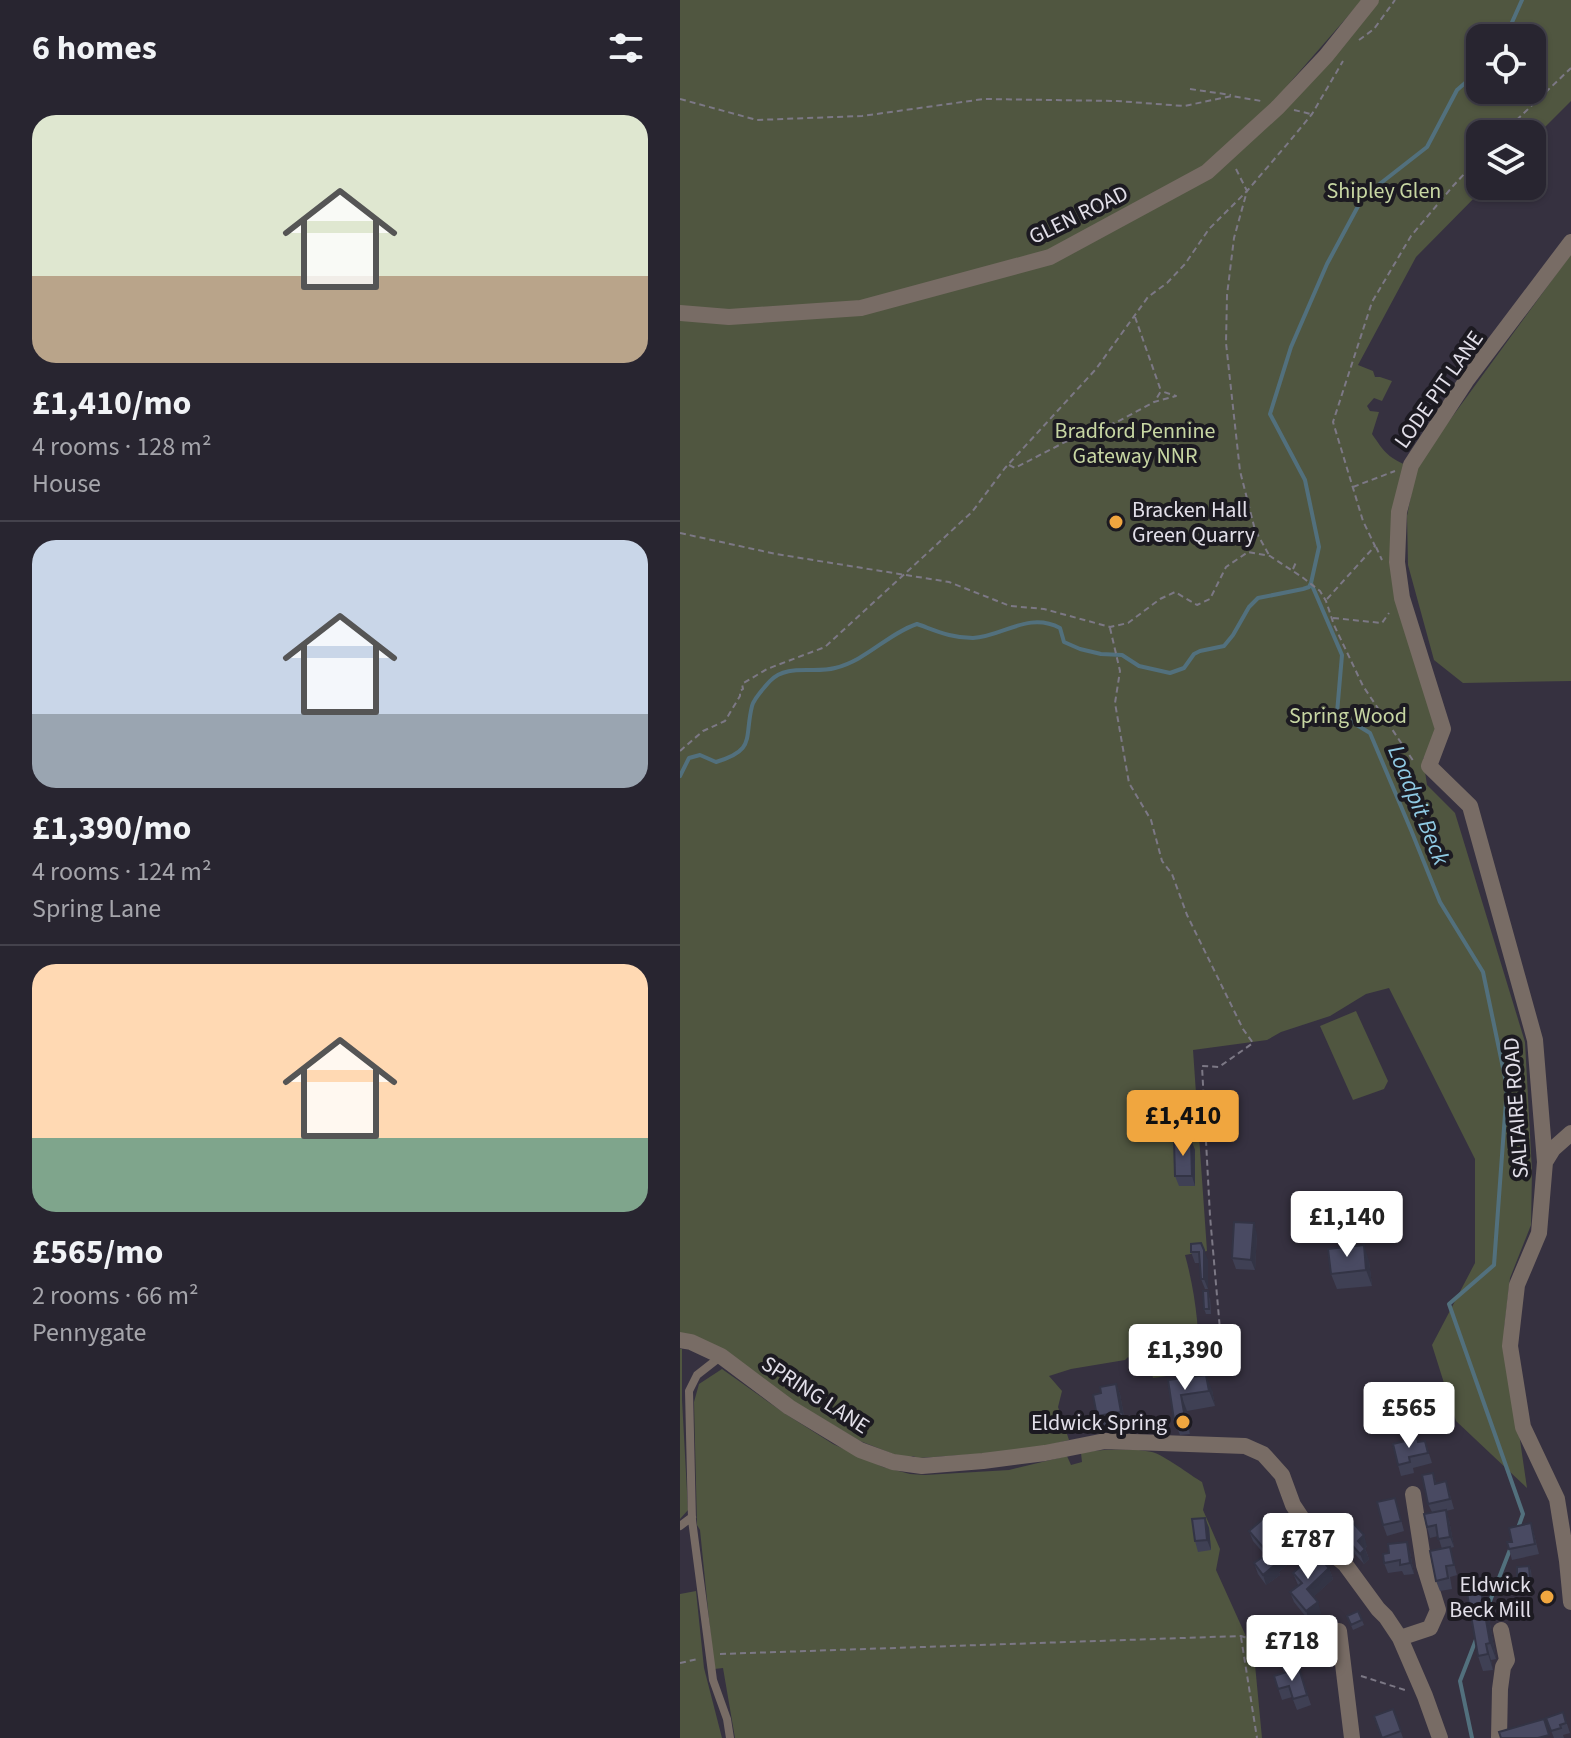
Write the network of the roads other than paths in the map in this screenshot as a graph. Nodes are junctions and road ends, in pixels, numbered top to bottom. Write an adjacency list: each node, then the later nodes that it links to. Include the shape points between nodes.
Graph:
1 (1371, 0): 3 (street, GLEN ROAD, via 1278,107 1207,172 1050,257 861,308 729,317)
2 (1571, 242): 4 (street, LODE PIT LANE, via 1466,381 1411,465 1399,512 1397,562 1402,598 1443,729)
3 (680, 313)
4 (1429, 766): 6 (street, SALTAIRE ROAD, via 1470,806 1535,1040)
5 (1571, 1133): 6 (street)
6 (1545, 1162): 10 (street, SALTAIRE ROAD, via 1539,1233 1517,1285 1510,1346 1523,1427)
7 (680, 1340): 8 (street, SPRING LANE)
8 (721, 1356): 11 (lane, via 697,1375 689,1391); 16 (street, SPRING LANE, via 820,1427 893,1462 922,1466 983,1461 1105,1441 1245,1446 1263,1454 1282,1475 1293,1505 1317,1541 1345,1564)
9 (1413, 1494): 16 (street, via 1424,1565 1438,1610 1430,1628)
10 (1564, 1498): 13 (street, SALTAIRE ROAD)
11 (692, 1517): 12 (lane); 17 (lane, via 713,1680)
12 (680, 1526)
13 (1571, 1602)
14 (1501, 1630): 20 (street, via 1507,1660 1500,1689)
15 (1339, 1631): 18 (street)
16 (1400, 1638): 19 (street, SPRING LANE)
17 (730, 1738)
18 (1352, 1738)
19 (1440, 1738)
20 (1499, 1738)

